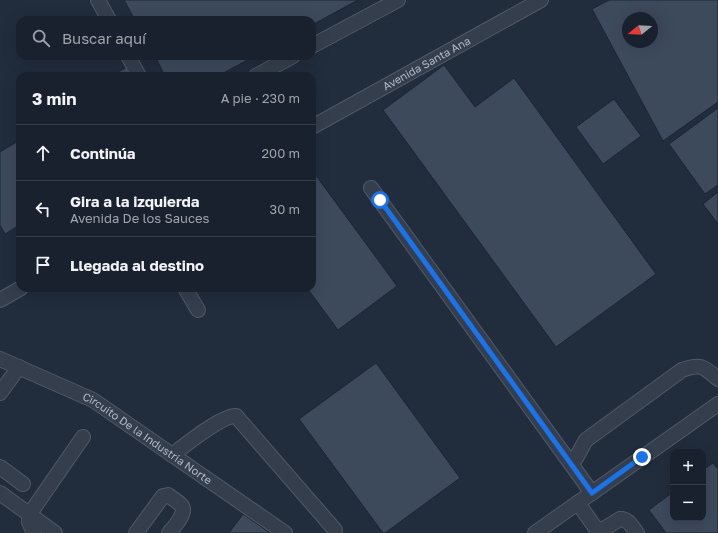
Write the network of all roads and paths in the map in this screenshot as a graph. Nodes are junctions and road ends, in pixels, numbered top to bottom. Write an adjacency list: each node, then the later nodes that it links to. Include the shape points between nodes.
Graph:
1 (98, 0): 4 (street)
2 (398, 0): 5 (street)
3 (541, 0): 10 (street, Avenida Santa Ana)
4 (107, 16)
5 (316, 44)
6 (130, 60): 8 (street)
7 (286, 60): 9 (street)
8 (137, 72)
9 (263, 72)
10 (316, 125)
11 (371, 188): 23 (street)
12 (16, 291): 14 (street)
13 (187, 292): 15 (street)
14 (0, 300)
15 (198, 310)
16 (0, 359): 17 (street, Circuito De la Industria Norte)
17 (19, 367): 19 (street); 22 (street, Circuito De la Industria Norte, via 93,400)
18 (718, 380): 23 (street, via 703,367 692,366 682,370 586,440)
19 (0, 393)
20 (718, 404): 27 (street)
21 (83, 437): 29 (street)
22 (172, 455): 30 (street, via 210,427 228,417 236,416); 35 (street, Circuito De la Industria Norte)
23 (572, 466): 27 (street)
24 (0, 467): 25 (street)
25 (23, 484)
26 (0, 493): 29 (street)
27 (592, 493): 28 (street)
28 (578, 503): 36 (street); 37 (street)
29 (29, 515): 31 (street); 32 (street)
30 (335, 530)
31 (34, 533)
32 (54, 533)
33 (136, 533): 34 (street, via 162,496 168,495 183,509 183,513)
34 (169, 533)
35 (285, 533)
36 (535, 533)
37 (598, 533): 38 (street, via 623,518)
38 (637, 533)

